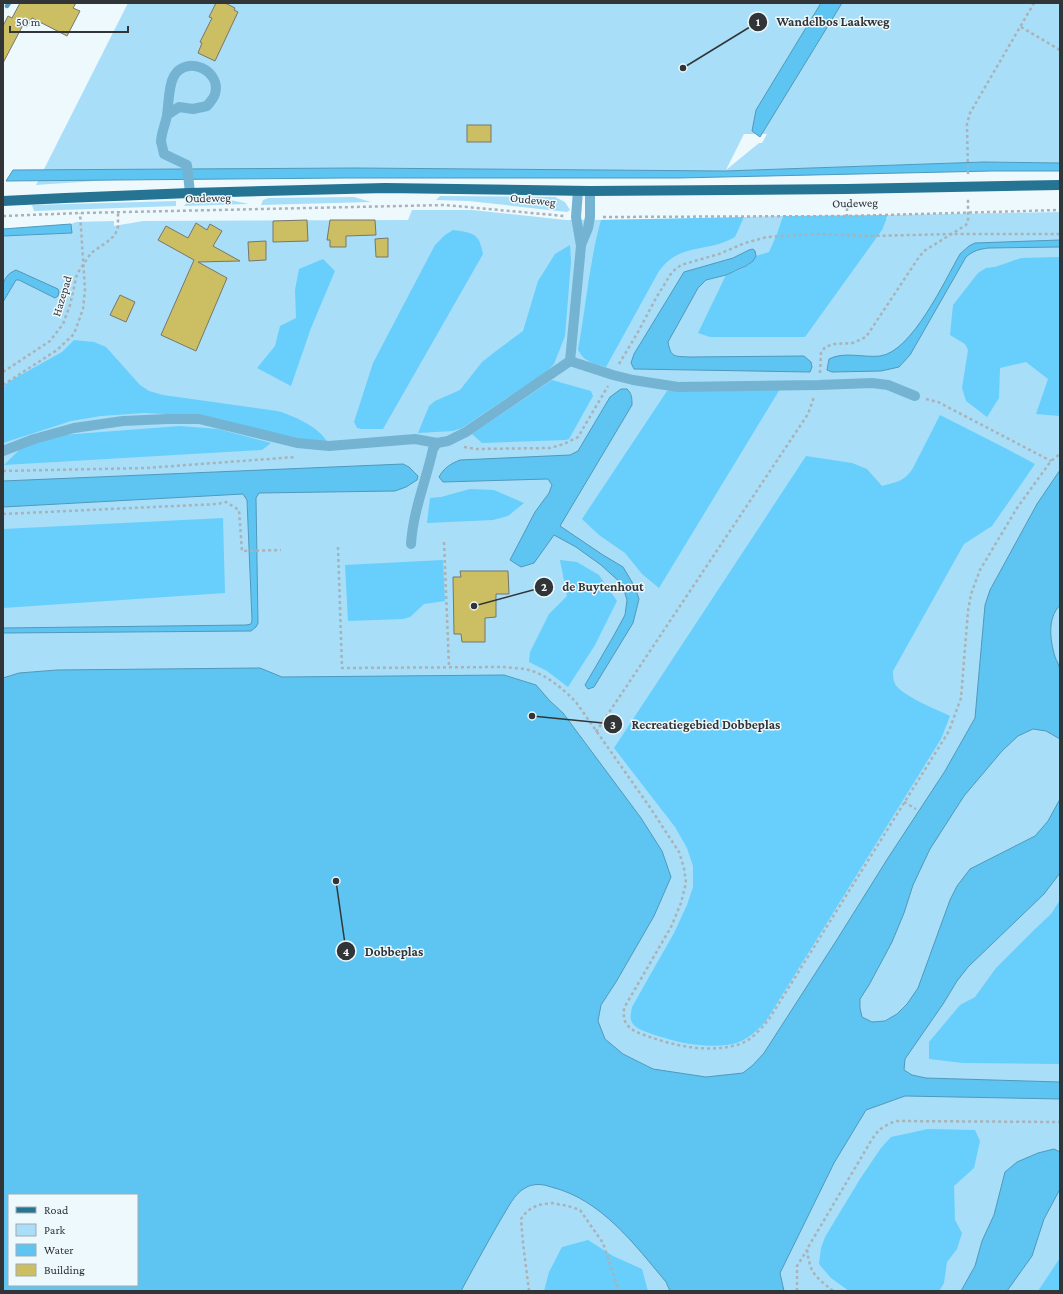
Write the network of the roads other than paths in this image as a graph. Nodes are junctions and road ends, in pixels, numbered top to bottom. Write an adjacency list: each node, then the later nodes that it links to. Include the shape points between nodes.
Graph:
1 (167, 115): 1 (street, via 179,107 193,109 207,106 215,95 216,84 210,73 202,67 192,65 181,68 174,76 170,88); 5 (street, via 161,140 164,154 187,165)
2 (1060, 185): 4 (main road, Oudeweg)
3 (578, 191): 4 (main road, Oudeweg); 5 (main road, Oudeweg, via 385,188); 7 (street, via 576,217)
4 (590, 191): 7 (street, via 590,217)
5 (190, 193): 6 (main road, Oudeweg)
6 (3, 202)
7 (581, 246): 8 (street)
8 (570, 361): 9 (street, via 633,380 678,386 872,382); 10 (street, via 466,432 448,441)
9 (916, 396)
10 (437, 443): 11 (street, via 415,440 329,446 303,444 200,419 167,419 123,421 74,428); 12 (street, via 433,449 416,510)
11 (3, 451)
12 (411, 544)

